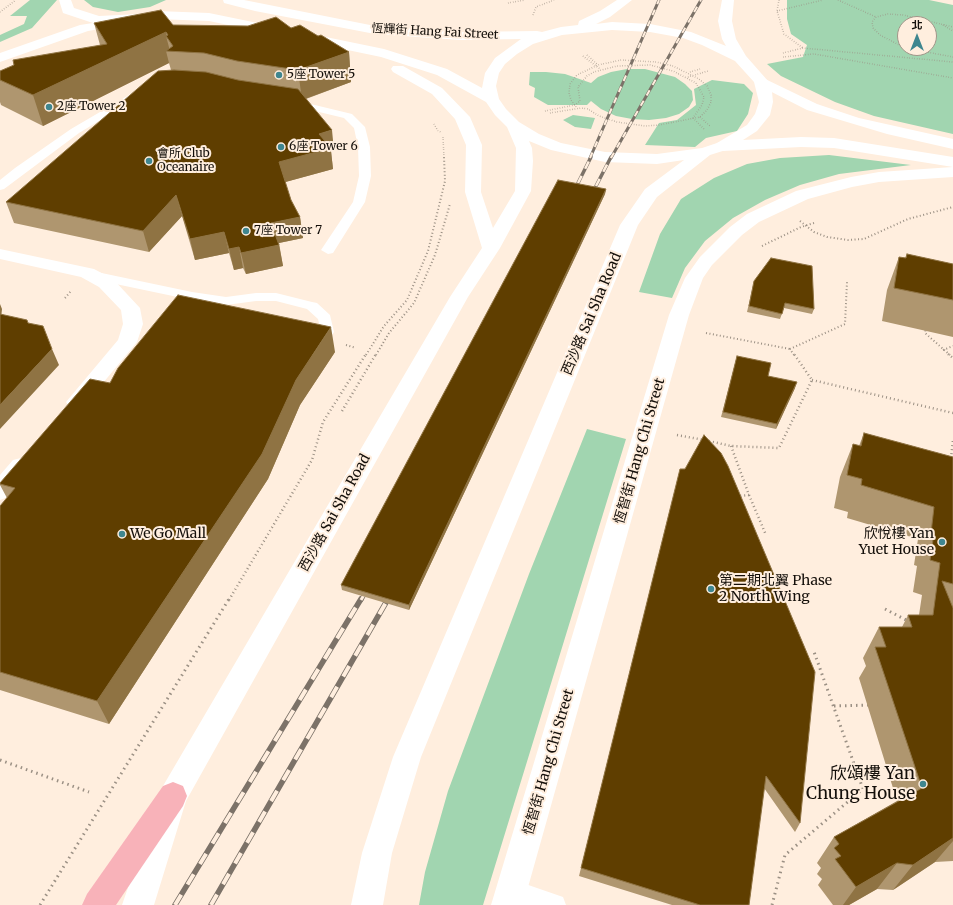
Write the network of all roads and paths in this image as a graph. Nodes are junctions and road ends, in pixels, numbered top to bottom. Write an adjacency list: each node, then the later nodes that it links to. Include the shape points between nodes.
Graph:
1 (16, 0): 14 (path)
2 (230, 0): 25 (main road, 恆輝街 Hang Fai Street, via 375,30 461,36)
3 (524, 0): 11 (path)
4 (554, 0): 19 (path, via 536,7 533,15)
5 (626, 0): 22 (main road)
6 (728, 0): 36 (main road, via 725,21 729,39)
7 (779, 0): 13 (path)
8 (823, 0): 13 (path)
9 (838, 0): 17 (path)
10 (185, 2): 15 (main road)
11 (508, 3)
12 (64, 9): 18 (main road, via 99,20)
13 (778, 11): 28 (path, via 784,34)
14 (0, 12)
15 (156, 15): 18 (main road); 27 (main road, 恆輝街 Hang Fai Street, via 209,17)
16 (904, 16): 17 (path, via 888,14)
17 (876, 17): 26 (path, via 872,22 873,28)
18 (121, 20): 32 (main road, via 84,28)
19 (536, 20)
20 (937, 22): 21 (path); 24 (path)
21 (953, 27)
22 (576, 28): 25 (main road); 36 (main road, via 650,28 686,35)
23 (43, 29): 32 (main road)
24 (953, 31)
25 (548, 34): 48 (main road, via 512,50 500,61 492,73 489,86)
26 (897, 44)
27 (352, 45): 48 (main road, 恆輝街 Hang Fai Street, via 384,52 442,72); 69 (main road, via 431,86 445,97 462,117 474,145 473,192)
28 (803, 48): 29 (path); 37 (path)
29 (783, 53)
30 (587, 54): 38 (path)
31 (937, 54): 35 (path)
32 (0, 56)
33 (583, 56): 38 (path)
34 (783, 57): 45 (path, via 814,54)
35 (953, 57)
36 (740, 58): 46 (main road)
37 (953, 62)
38 (596, 65): 39 (path); 41 (path, via 621,60 641,61 673,66); 50 (path, via 577,75 570,84 569,93)
39 (600, 69): 44 (path, via 630,64 650,65); 50 (path, via 581,82 578,95 580,101)
40 (700, 69): 41 (path)
41 (689, 72): 43 (path)
42 (708, 72): 43 (path)
43 (694, 75): 44 (path); 54 (path, via 707,86 711,102 700,117)
44 (688, 77): 54 (path, via 696,83 704,97)
45 (953, 78)
46 (761, 81): 58 (main road, via 812,107 892,131); 59 (main road, via 766,97 762,115 752,128 740,137)
47 (149, 87): 62 (lane, via 75,131)
48 (492, 99): 55 (main road, via 500,112)
49 (280, 101): 70 (lane, via 348,116 359,127 364,147 365,176 359,202)
50 (575, 105): 51 (path); 52 (path)
51 (578, 108): 53 (path); 54 (path, via 588,109 617,122 645,126)
52 (545, 111)
53 (550, 113)
54 (693, 118): 56 (path)
55 (514, 125): 59 (main road, via 533,137 557,147 605,157 657,159); 69 (main road, 西沙路 Sai Sha Road, via 524,148 523,191)
56 (705, 130)
57 (446, 134): 107 (path, via 442,140 445,180 441,201 428,251 407,300 384,326 323,422 312,460 262,546)
58 (953, 144)
59 (713, 149): 60 (main road, via 802,142 834,143); 110 (main road, 西沙路 Sai Sha Road, via 651,193 630,225 407,756 377,853)
60 (953, 162)
61 (953, 172): 106 (main road, 恆智街 Hang Chi Street, via 879,177 851,182 802,195 777,205 736,231 706,261 694,278 679,315)
62 (0, 186)
63 (451, 199): 84 (path, via 435,255 414,303 389,333)
64 (953, 207): 67 (path, via 908,219 864,239 827,237 814,232)
65 (800, 220): 67 (path)
66 (814, 223): 67 (path)
67 (806, 225): 68 (path)
68 (762, 246)
69 (491, 248): 105 (main road, 西沙路 Sai Sha Road, via 459,297)
70 (328, 250)
71 (0, 254): 72 (main road)
72 (87, 273): 75 (lane, via 226,301 276,297 312,306 325,318); 86 (main road, via 106,283 130,308 133,324 127,342)
73 (848, 282): 80 (path, via 845,324)
74 (927, 324): 81 (path, via 925,333)
75 (327, 332)
76 (706, 333): 80 (path)
77 (341, 344): 79 (path)
78 (953, 346): 81 (path)
79 (356, 348)
80 (790, 349): 83 (path)
81 (943, 350): 82 (path)
82 (953, 358)
83 (812, 380): 85 (path); 89 (path, via 780,448)
84 (342, 411)
85 (953, 413)
86 (63, 417)
87 (678, 435): 89 (path)
88 (953, 440): 91 (path)
89 (731, 446): 93 (path)
90 (35, 450): 92 (main road)
91 (950, 464)
92 (0, 491)
93 (749, 495): 94 (path); 95 (path)
94 (734, 497)
95 (766, 534)
96 (886, 609): 97 (path)
97 (912, 624)
98 (813, 649): 100 (path)
99 (873, 705): 100 (path)
100 (834, 706): 103 (path)
101 (0, 760): 104 (path)
102 (894, 767): 103 (path)
103 (856, 768): 112 (path, via 863,789 785,855)
104 (88, 792)
105 (172, 796): 108 (main road); 109 (main road, 西沙路 Sai Sha Road)
106 (509, 898): 111 (lane)
107 (40, 905)
108 (98, 905)
109 (138, 905)
110 (367, 905)
111 (555, 905)
112 (772, 905)

